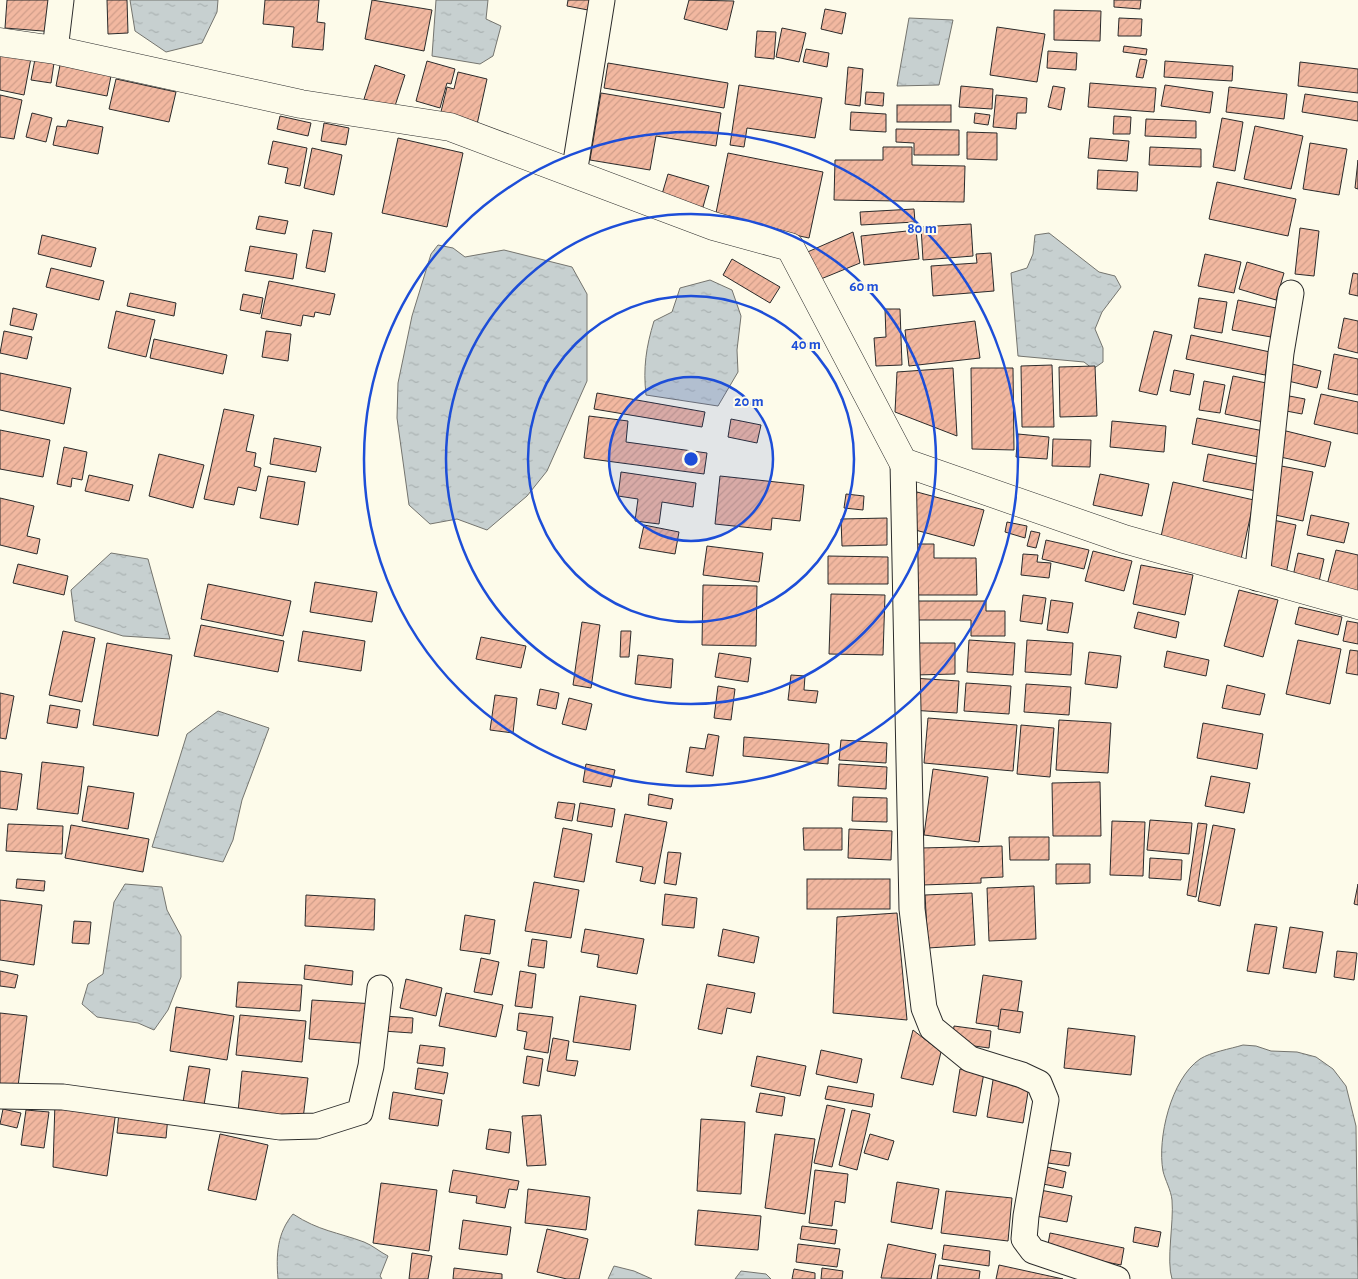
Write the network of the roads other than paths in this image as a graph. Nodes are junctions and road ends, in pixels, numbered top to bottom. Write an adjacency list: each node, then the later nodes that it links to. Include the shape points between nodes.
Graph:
1 (61, 0): 4 (street)
2 (602, 0): 5 (street)
3 (0, 42): 4 (street)
4 (55, 50): 5 (street, via 301,104 450,127)
5 (574, 174): 7 (street, via 713,226 790,247)
6 (1291, 293): 8 (street, via 1281,353)
7 (903, 462): 8 (street, via 1124,539); 12 (street, via 912,909 924,1008 932,1028 970,1059 1022,1075 1039,1084 1046,1100 1024,1239 1033,1252)
8 (1256, 578): 9 (street)
9 (1358, 605)
10 (380, 988): 11 (street, via 371,1066 360,1112 316,1126 280,1126 63,1097)
11 (0, 1096)
12 (1117, 1279)

